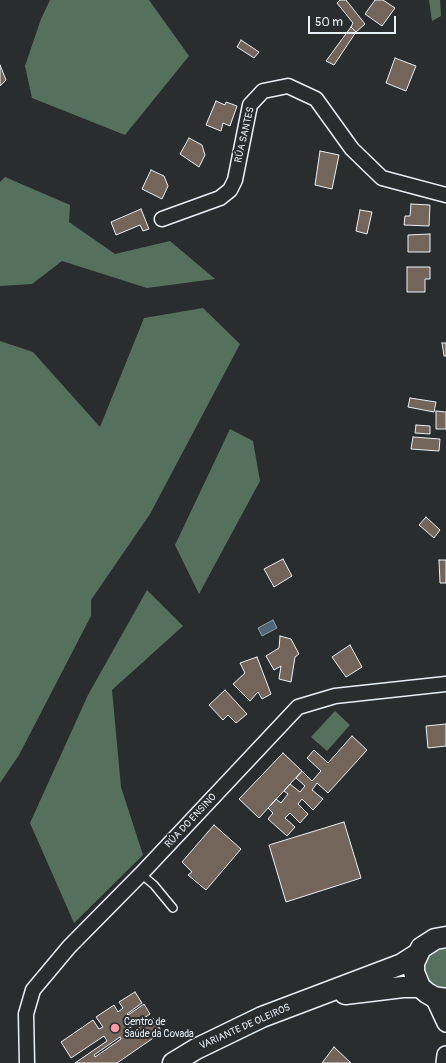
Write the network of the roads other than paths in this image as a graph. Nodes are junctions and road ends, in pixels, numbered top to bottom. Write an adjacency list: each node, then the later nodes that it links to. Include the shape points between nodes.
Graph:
1 (446, 195): 2 (street, RÚA SANTES, via 382,178 352,149 316,99 288,86 263,91 250,106 235,180 230,190 220,198)
2 (162, 220)
3 (446, 684): 4 (street, RÚA DO ENSINO, via 335,696 298,708)
4 (141, 874): 5 (lane); 12 (street, RÚA DO ENSINO, via 69,947 33,990 26,1014)
5 (173, 908)
6 (445, 935): 7 (main road, VARIANTE DE OLEIROS, via 427,942)
7 (416, 955): 8 (main road, via 414,972); 9 (main road, VARIANTE DE OLEIROS, via 402,964)
8 (433, 994): 9 (main road, VARIANTE DE OLEIROS, via 403,987); 10 (street)
9 (319, 996): 13 (main road, VARIANTE DE OLEIROS, via 262,1017)
10 (446, 1023)
11 (446, 1055): 14 (street)
12 (27, 1063)
13 (173, 1063)
14 (445, 1063)

